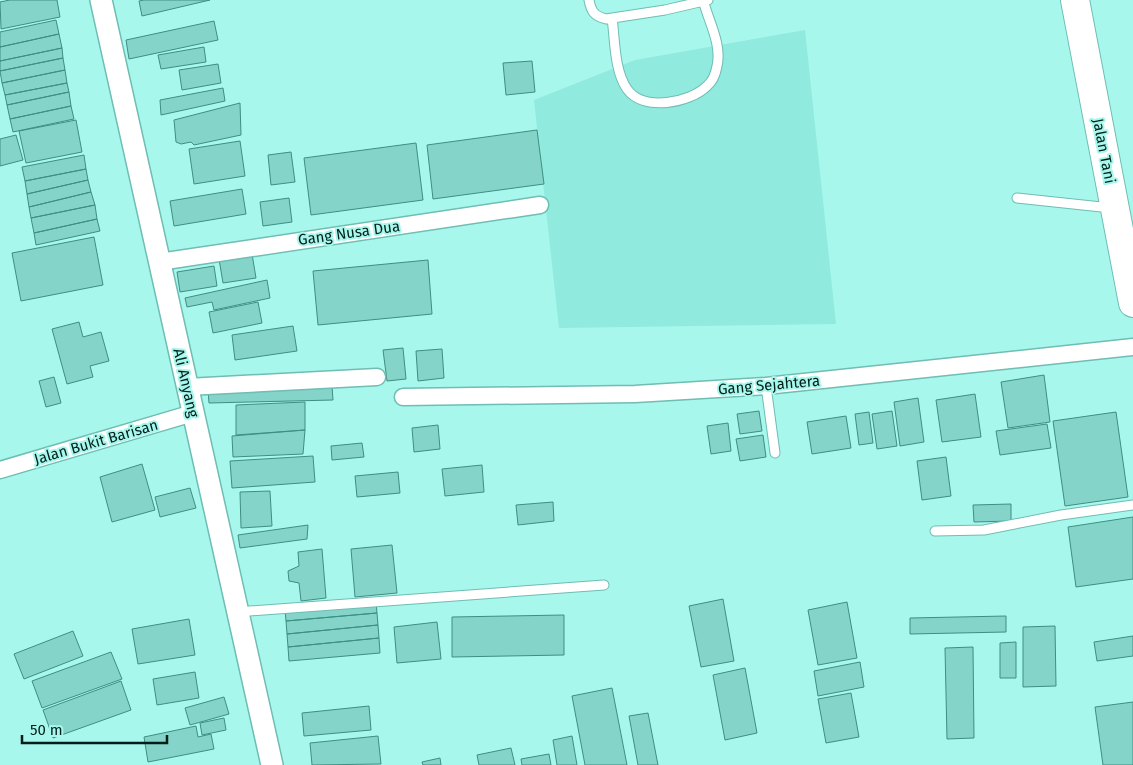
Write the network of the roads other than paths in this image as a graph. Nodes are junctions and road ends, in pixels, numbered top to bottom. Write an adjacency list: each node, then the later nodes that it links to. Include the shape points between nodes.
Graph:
1 (101, 0): 9 (street, Ali Anyang)
2 (588, 0): 5 (lane, via 590,10 598,17)
3 (1075, 0): 8 (highway, Jalan Tani)
4 (706, 1): 5 (lane); 5 (lane, via 719,51 717,66 707,86 680,100 649,102 636,98 627,89 621,75)
5 (612, 18)
6 (1017, 198): 8 (lane)
7 (540, 205): 9 (street, Gang Nusa Dua)
8 (1115, 208): 10 (highway, Jalan Tani)
9 (159, 262): 14 (street, Ali Anyang)
10 (1133, 303)
11 (1133, 347): 13 (street, Gang Sejahtera)
12 (377, 377): 14 (street)
13 (766, 386): 15 (street, Gang Sejahtera, via 634,394); 17 (lane)
14 (187, 387): 16 (street, Ali Anyang)
15 (403, 398)
16 (192, 413): 18 (street, Jalan Bukit Barisan); 22 (street, Ali Anyang)
17 (774, 453)
18 (0, 470)
19 (1133, 505): 20 (lane, via 984,530)
20 (935, 531)
21 (604, 585): 22 (lane)
22 (236, 612): 23 (street, Ali Anyang)
23 (272, 765)

